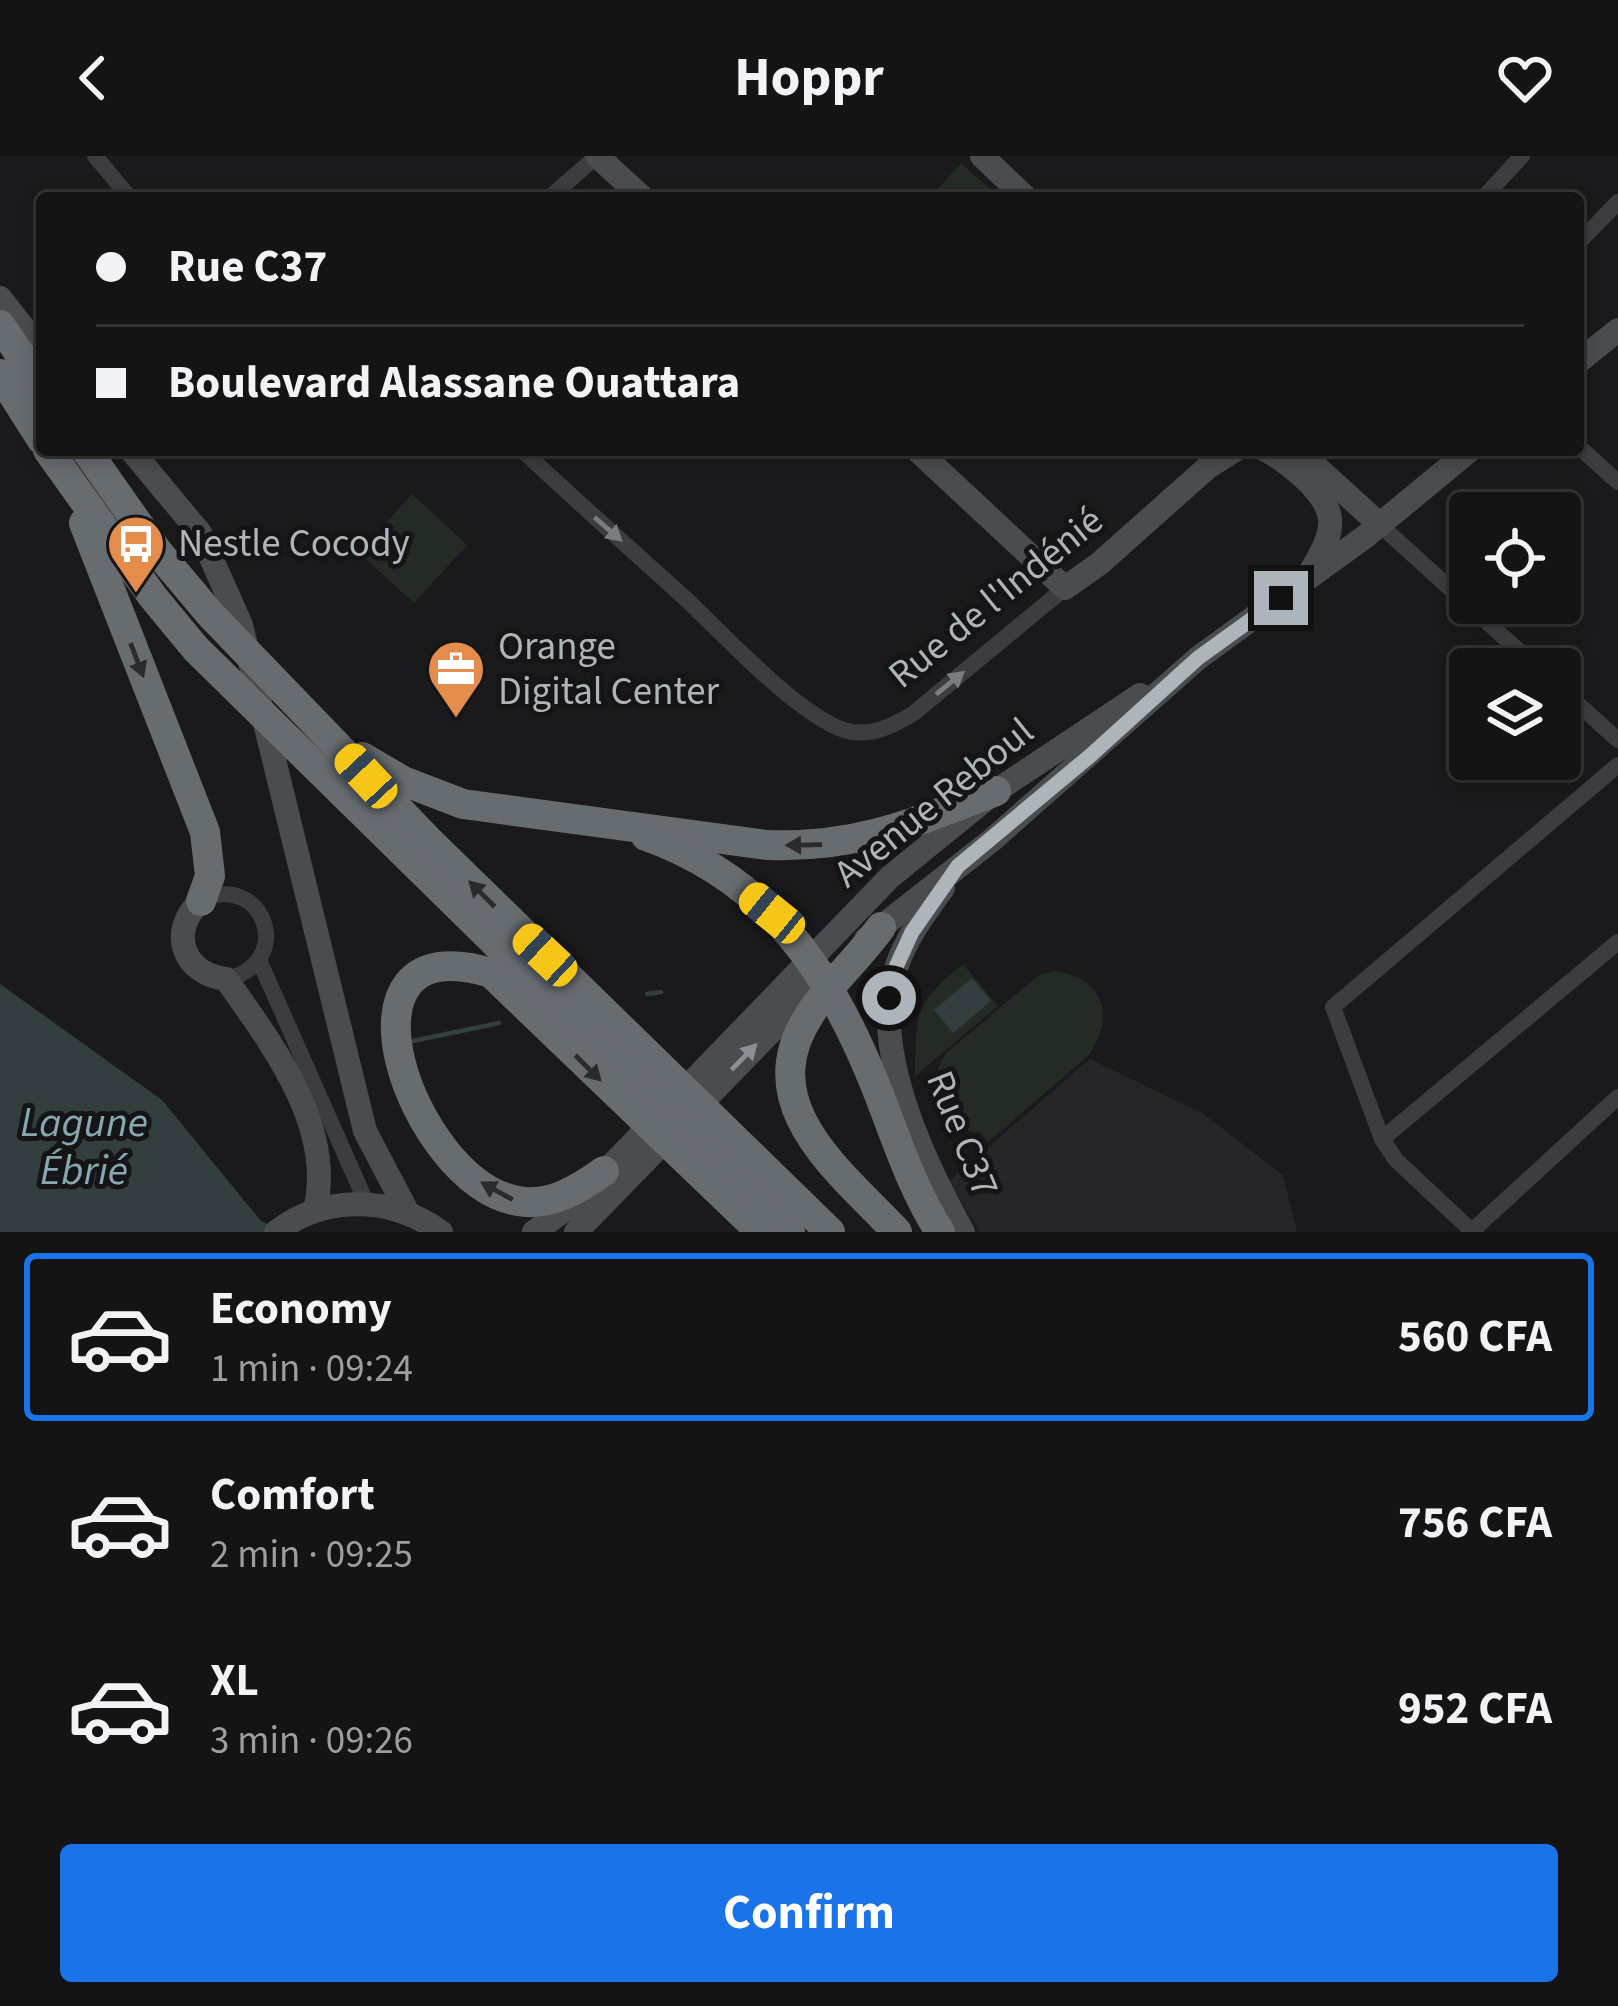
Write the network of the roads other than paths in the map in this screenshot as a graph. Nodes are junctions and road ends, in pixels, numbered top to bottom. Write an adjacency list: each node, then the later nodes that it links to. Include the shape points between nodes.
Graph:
1 (94, 156): 5 (street)
2 (596, 156): 6 (street); 7 (main road)
3 (982, 156): 8 (main road)
4 (1522, 156): 9 (street)
5 (125, 192)
6 (556, 192)
7 (636, 192)
8 (1020, 192)
9 (1489, 192)
10 (1618, 202): 11 (street)
11 (1584, 237)
12 (0, 298): 15 (main road)
13 (0, 325): 18 (highway)
14 (1618, 330): 16 (main road)
15 (36, 343)
16 (1584, 357)
17 (0, 374): 19 (highway)
18 (36, 378)
19 (36, 431)
20 (1584, 451): 30 (street)
21 (90, 456): 38 (highway, via 211,615)
22 (136, 456): 54 (main road, via 200,533 251,653 365,1131)
23 (528, 456): 33 (street, Rue de l'Indénié, one-way to 33, via 756,665 847,731 892,726 914,713)
24 (923, 456): 33 (main road)
25 (1225, 456): 33 (main road, Rue de l'Indénié)
26 (1273, 456): 32 (main road, via 1328,506 1326,546)
27 (1305, 456): 31 (main road)
28 (1463, 456): 31 (main road)
29 (56, 461): 43 (highway, one-way to 43, via 205,832 210,876); 48 (highway, via 196,650)
30 (1618, 482)
31 (1380, 525): 32 (main road); 34 (street)
32 (1306, 580): 35 (main road)
33 (1065, 588)
34 (1516, 648)
35 (1198, 658): 40 (main road, Avenue Reboul); 42 (main road)
36 (1581, 707): 37 (street)
37 (1618, 740)
38 (336, 743): 41 (highway, via 463,804); 48 (highway, one-way to 38, via 517,928)
39 (1618, 765): 50 (street, via 1333,1007)
40 (996, 791): 41 (highway, one-way to 41, via 893,831 809,846); 51 (main road, Avenue Reboul, via 876,891)
41 (588, 818): 63 (highway, via 668,844 772,913 831,988)
42 (958, 866): 44 (main road); 64 (main road, Rue C37, via 912,932 889,998 902,1091)
43 (201, 901): 46 (street, via 226,893 250,902 265,922); 47 (main road, via 184,922 184,949 200,971)
44 (880, 927): 58 (main road, one-way to 44); 62 (highway, via 808,1016 790,1075 801,1123 815,1144)
45 (1618, 942): 50 (street)
46 (259, 960): 47 (street); 53 (street)
47 (226, 979): 55 (main road, via 301,1104 320,1161)
48 (638, 1082): 51 (highway, one-way to 48, via 566,1195 532,1202 506,1198 470,1174 432,1133 398,1062 395,1012 420,972 461,964 491,973); 52 (highway); 52 (highway)
49 (1618, 1097): 65 (street)
50 (1382, 1139): 65 (street)
51 (604, 1171): 57 (main road, Avenue Reboul)
52 (734, 1174): 59 (highway); 60 (highway); 61 (highway)
53 (367, 1204): 54 (main road); 55 (main road)
54 (408, 1213): 56 (main road)
55 (295, 1220)
56 (441, 1232)
57 (534, 1232)
58 (576, 1232)
59 (761, 1232)
60 (790, 1232)
61 (830, 1232)
62 (898, 1232)
63 (940, 1232)
64 (963, 1232)
65 (1473, 1232)

